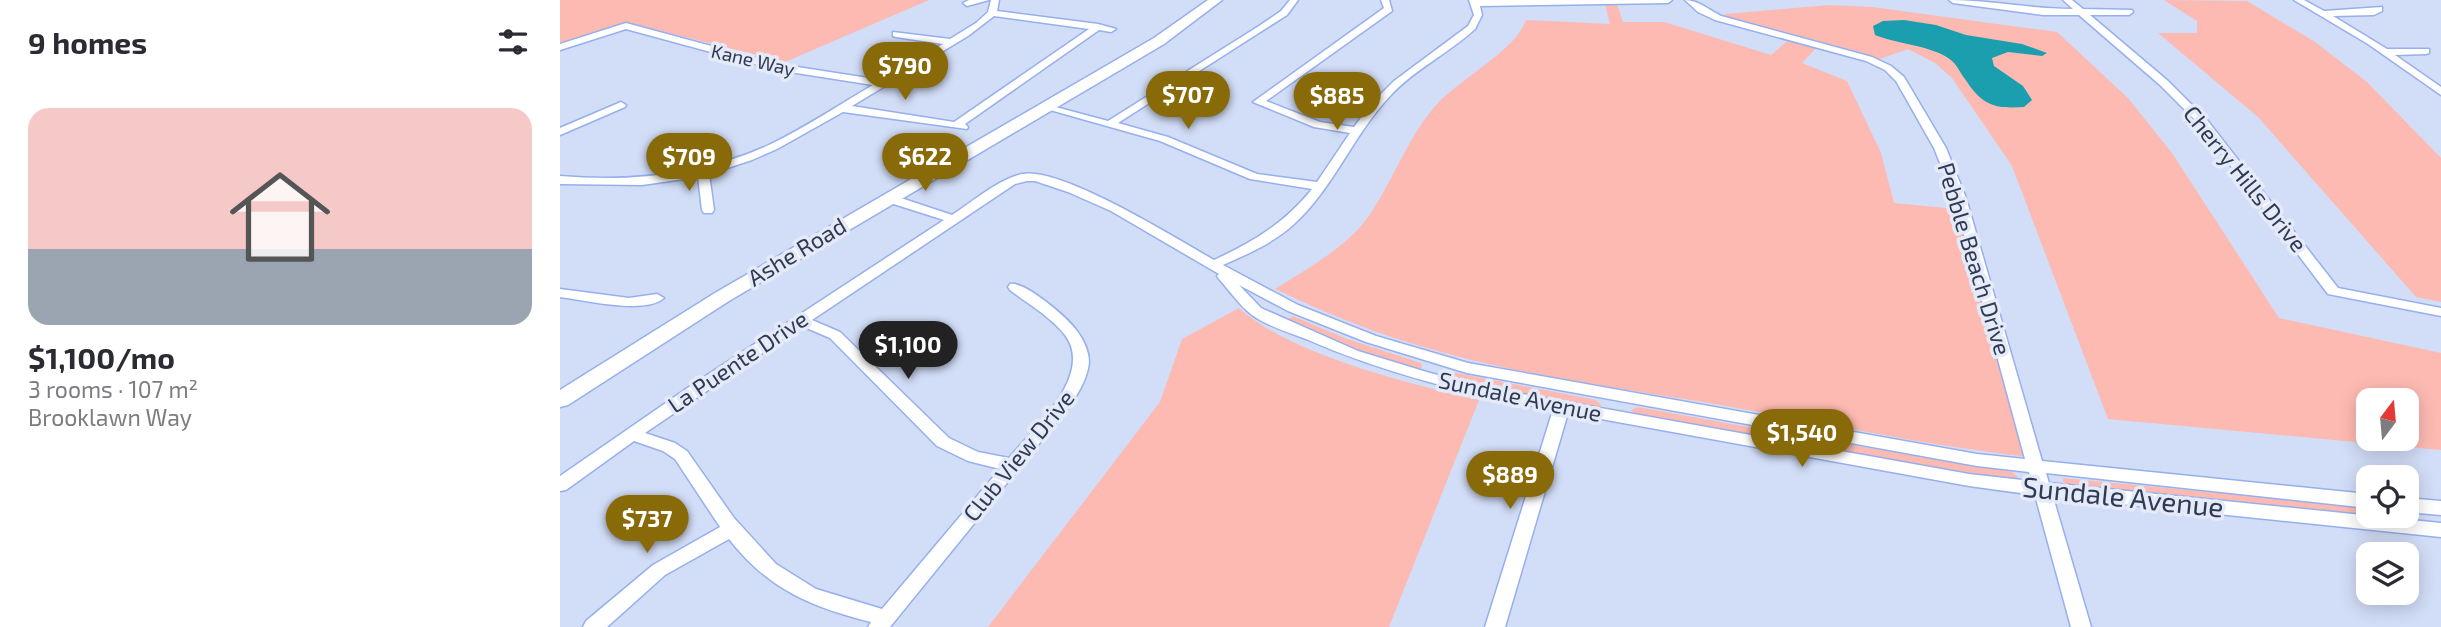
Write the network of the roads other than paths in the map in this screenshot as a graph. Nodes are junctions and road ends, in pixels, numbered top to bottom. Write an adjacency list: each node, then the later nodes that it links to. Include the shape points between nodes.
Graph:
1 (985, 0): 12 (street)
2 (995, 0): 16 (street)
3 (1216, 0): 29 (street, Ashe Road, via 1159,41)
4 (1294, 0): 30 (street, via 1262,28)
5 (1385, 0): 31 (street, via 1389,9 1258,102 1318,125)
6 (1668, 0): 11 (street)
7 (1689, 0): 56 (street, Pebble Beach Drive, via 1718,18 1869,59 1900,79 1951,173)
8 (1954, 0): 14 (street, via 2043,12)
9 (2067, 0): 14 (street, Cherry Hills Drive)
10 (2298, 0): 17 (street)
11 (1474, 2): 31 (street, via 1478,15 1472,27 1404,77)
12 (967, 3)
13 (2379, 9): 17 (street)
14 (2082, 12): 15 (street); 44 (street, Cherry Hills Drive, via 2203,122 2333,290)
15 (2129, 12)
16 (992, 13): 18 (street); 21 (street)
17 (2323, 14): 24 (street)
18 (1098, 27): 19 (street); 28 (street, via 960,126)
19 (1111, 29)
20 (896, 34): 21 (street)
21 (951, 42): 25 (street)
22 (560, 47): 25 (street, Kane Way, via 626,26 777,67)
23 (2426, 51): 24 (street)
24 (2386, 52): 26 (street)
25 (882, 83): 28 (street)
26 (2440, 91)
27 (621, 105): 32 (street)
28 (841, 108): 33 (street, via 771,148)
29 (1048, 108): 30 (street); 37 (street, Ashe Road)
30 (1110, 124): 36 (street, via 1164,139 1254,177)
31 (1357, 131): 36 (street)
32 (560, 132)
33 (702, 172): 35 (street, via 630,184); 38 (street)
34 (1026, 177): 39 (street, La Puente Drive); 40 (street, Sundale Avenue, via 1072,189 1115,208)
35 (560, 180)
36 (1319, 186): 40 (street, via 1281,229)
37 (888, 198): 39 (street); 49 (street, Ashe Road)
38 (708, 210)
39 (952, 219): 45 (street, La Puente Drive)
40 (1213, 265): 46 (street, Sundale Avenue, via 1325,322); 47 (street, Sundale Avenue, via 1256,312 1353,354)
41 (1015, 287): 55 (street, Club View Drive, via 1070,330 1082,349 1083,361 1068,399)
42 (560, 293): 43 (street, via 629,302)
43 (657, 298)
44 (2441, 312)
45 (800, 320): 53 (street, La Puente Drive); 55 (street, via 835,335 943,442 974,457)
46 (1438, 360): 47 (street, Sundale Avenue); 48 (street, Sundale Avenue)
47 (1427, 377): 50 (street, Sundale Avenue)
48 (1618, 397): 51 (street, Sundale Avenue); 52 (street, Sundale Avenue)
49 (560, 400)
50 (1562, 407): 51 (street, Sundale Avenue); 65 (street)
51 (1614, 416): 54 (street, Sundale Avenue)
52 (1808, 431): 54 (street); 56 (street, Sundale Avenue)
53 (633, 435): 57 (street, La Puente Drive); 62 (street, via 681,455)
54 (1808, 451): 58 (street, Sundale Avenue)
55 (1012, 465): 64 (street, Club View Drive)
56 (2034, 468): 58 (street, Pebble Beach Drive); 59 (street, Sundale Avenue)
57 (560, 485)
58 (2042, 489): 63 (street, Sundale Avenue); 67 (street, Pebble Beach Drive)
59 (2356, 500)
60 (2419, 506): 61 (street)
61 (2441, 508)
62 (733, 527): 64 (street, via 765,567 787,583); 66 (street, via 659,570)
63 (2441, 530)
64 (882, 622)
65 (1499, 626)
66 (593, 627)
67 (2081, 627)

